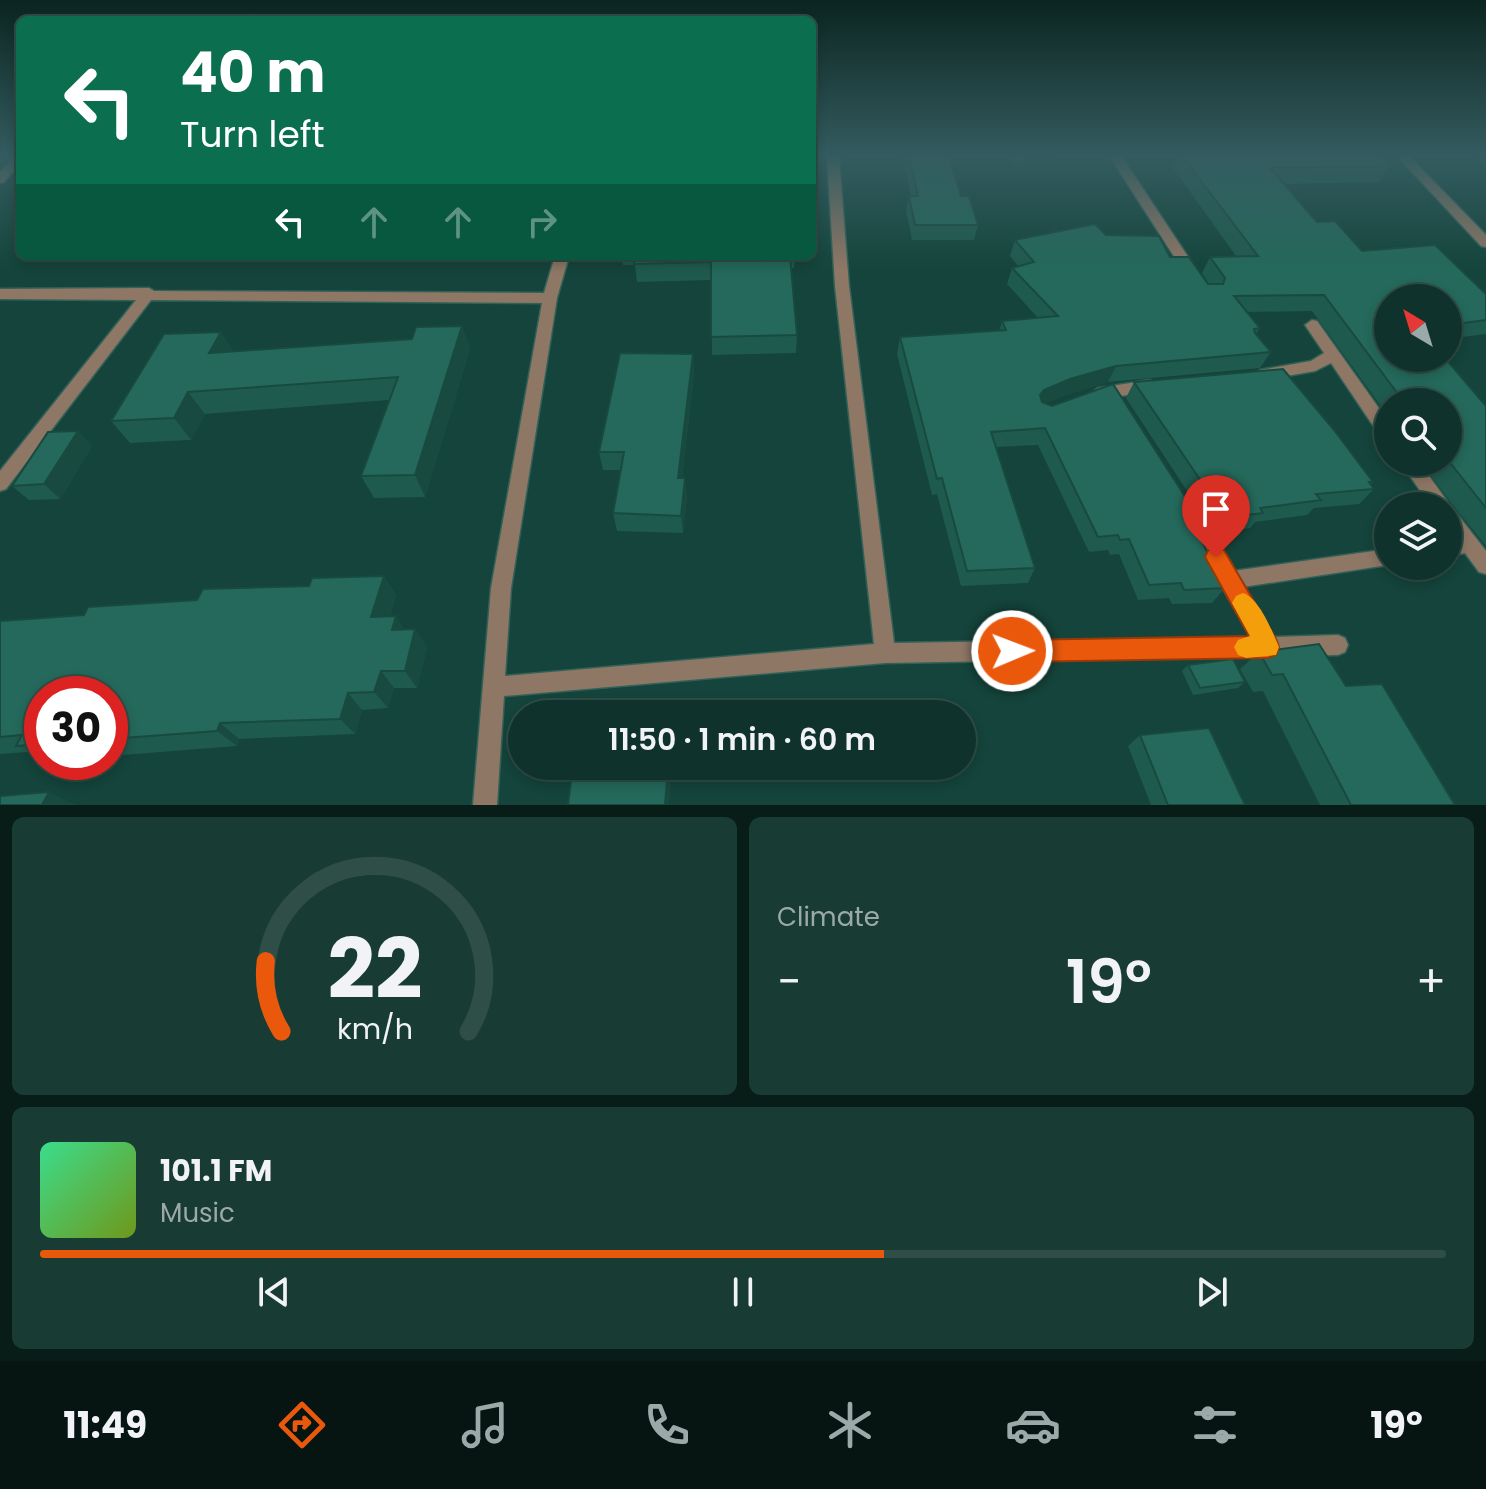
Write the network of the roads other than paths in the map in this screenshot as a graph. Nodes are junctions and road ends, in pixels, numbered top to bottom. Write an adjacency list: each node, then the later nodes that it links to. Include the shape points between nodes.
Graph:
1 (836, 195): 28 (street)
2 (1140, 195): 6 (street)
3 (1440, 195): 4 (street)
4 (1486, 243)
5 (561, 260): 9 (street)
6 (1198, 283)
7 (149, 293): 8 (street); 9 (street); 18 (street)
8 (0, 294)
9 (550, 298): 29 (street, via 501,588)
10 (1312, 325): 11 (street)
11 (1331, 356): 12 (street, via 1315,366); 16 (street)
12 (1252, 375)
13 (1173, 383): 14 (street)
14 (1110, 390): 15 (street); 17 (street)
15 (1084, 399)
16 (1374, 415)
17 (1126, 416)
18 (0, 484)
19 (1175, 492): 25 (street)
20 (1462, 534): 21 (street)
21 (1469, 544): 22 (street); 24 (street)
22 (1462, 545)
23 (1374, 559): 25 (street)
24 (1486, 566)
25 (1231, 580): 27 (street)
26 (1338, 645): 27 (street)
27 (1268, 647): 28 (street)
28 (885, 653): 29 (street)
29 (494, 687): 30 (street)
30 (485, 805)

